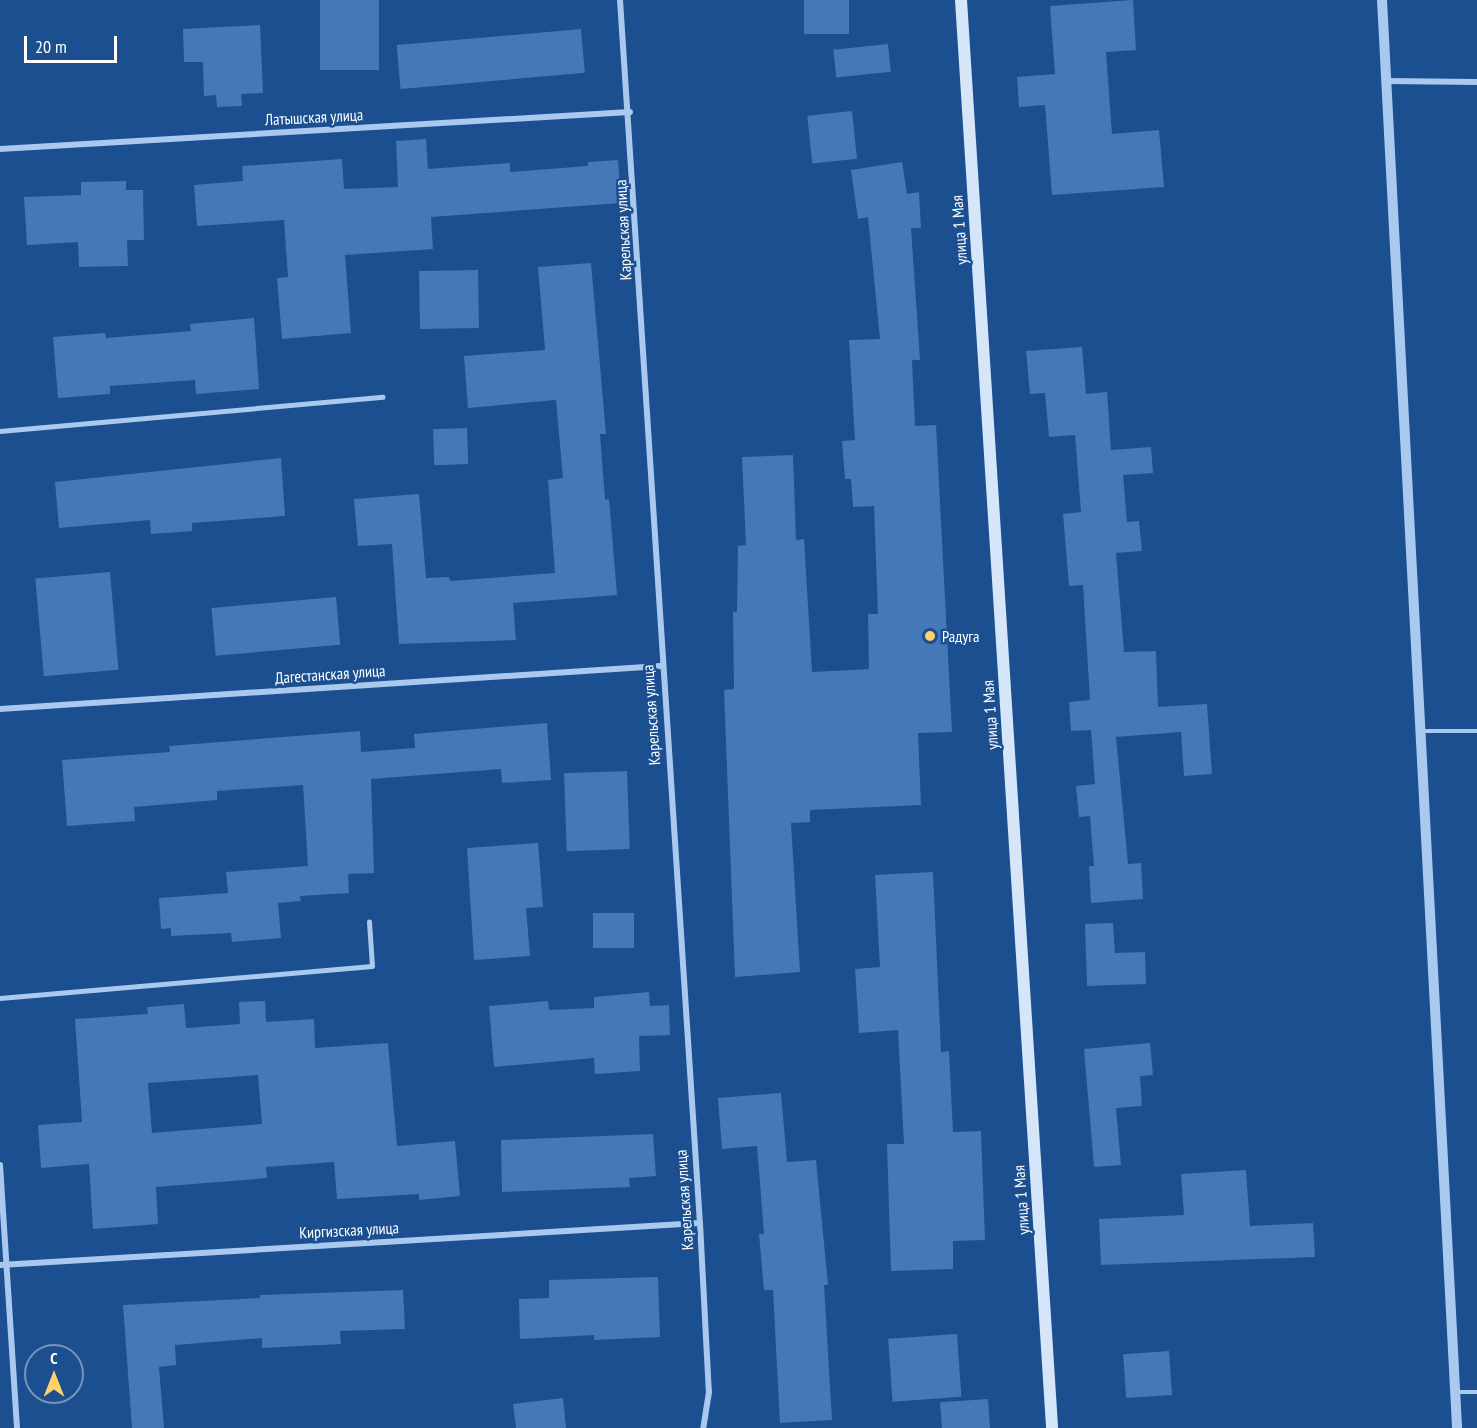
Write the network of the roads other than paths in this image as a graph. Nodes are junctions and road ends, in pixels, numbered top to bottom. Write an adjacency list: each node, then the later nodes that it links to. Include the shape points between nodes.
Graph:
1 (620, 0): 6 (street, Карельская улица)
2 (961, 0): 23 (main road, улица 1 Мая)
3 (1382, 0): 4 (street)
4 (1386, 81): 5 (street); 12 (street)
5 (1477, 82)
6 (630, 112): 7 (street, Латышская улица); 10 (street, Карельская улица)
7 (0, 149)
8 (382, 398): 9 (lane)
9 (0, 430)
10 (661, 666): 11 (street, Дагестанская улица); 17 (street, Карельская улица)
11 (0, 709)
12 (1421, 731): 13 (lane); 19 (street)
13 (1477, 731)
14 (369, 922): 15 (lane, via 372,966)
15 (0, 998)
16 (0, 1165): 18 (street)
17 (700, 1223): 18 (street, Киргизская улица); 22 (street, Карельская улица, via 709,1392)
18 (3, 1265): 21 (street)
19 (1453, 1392): 20 (lane); 24 (street)
20 (1477, 1392)
21 (17, 1428)
22 (703, 1428)
23 (1052, 1428)
24 (1456, 1428)

